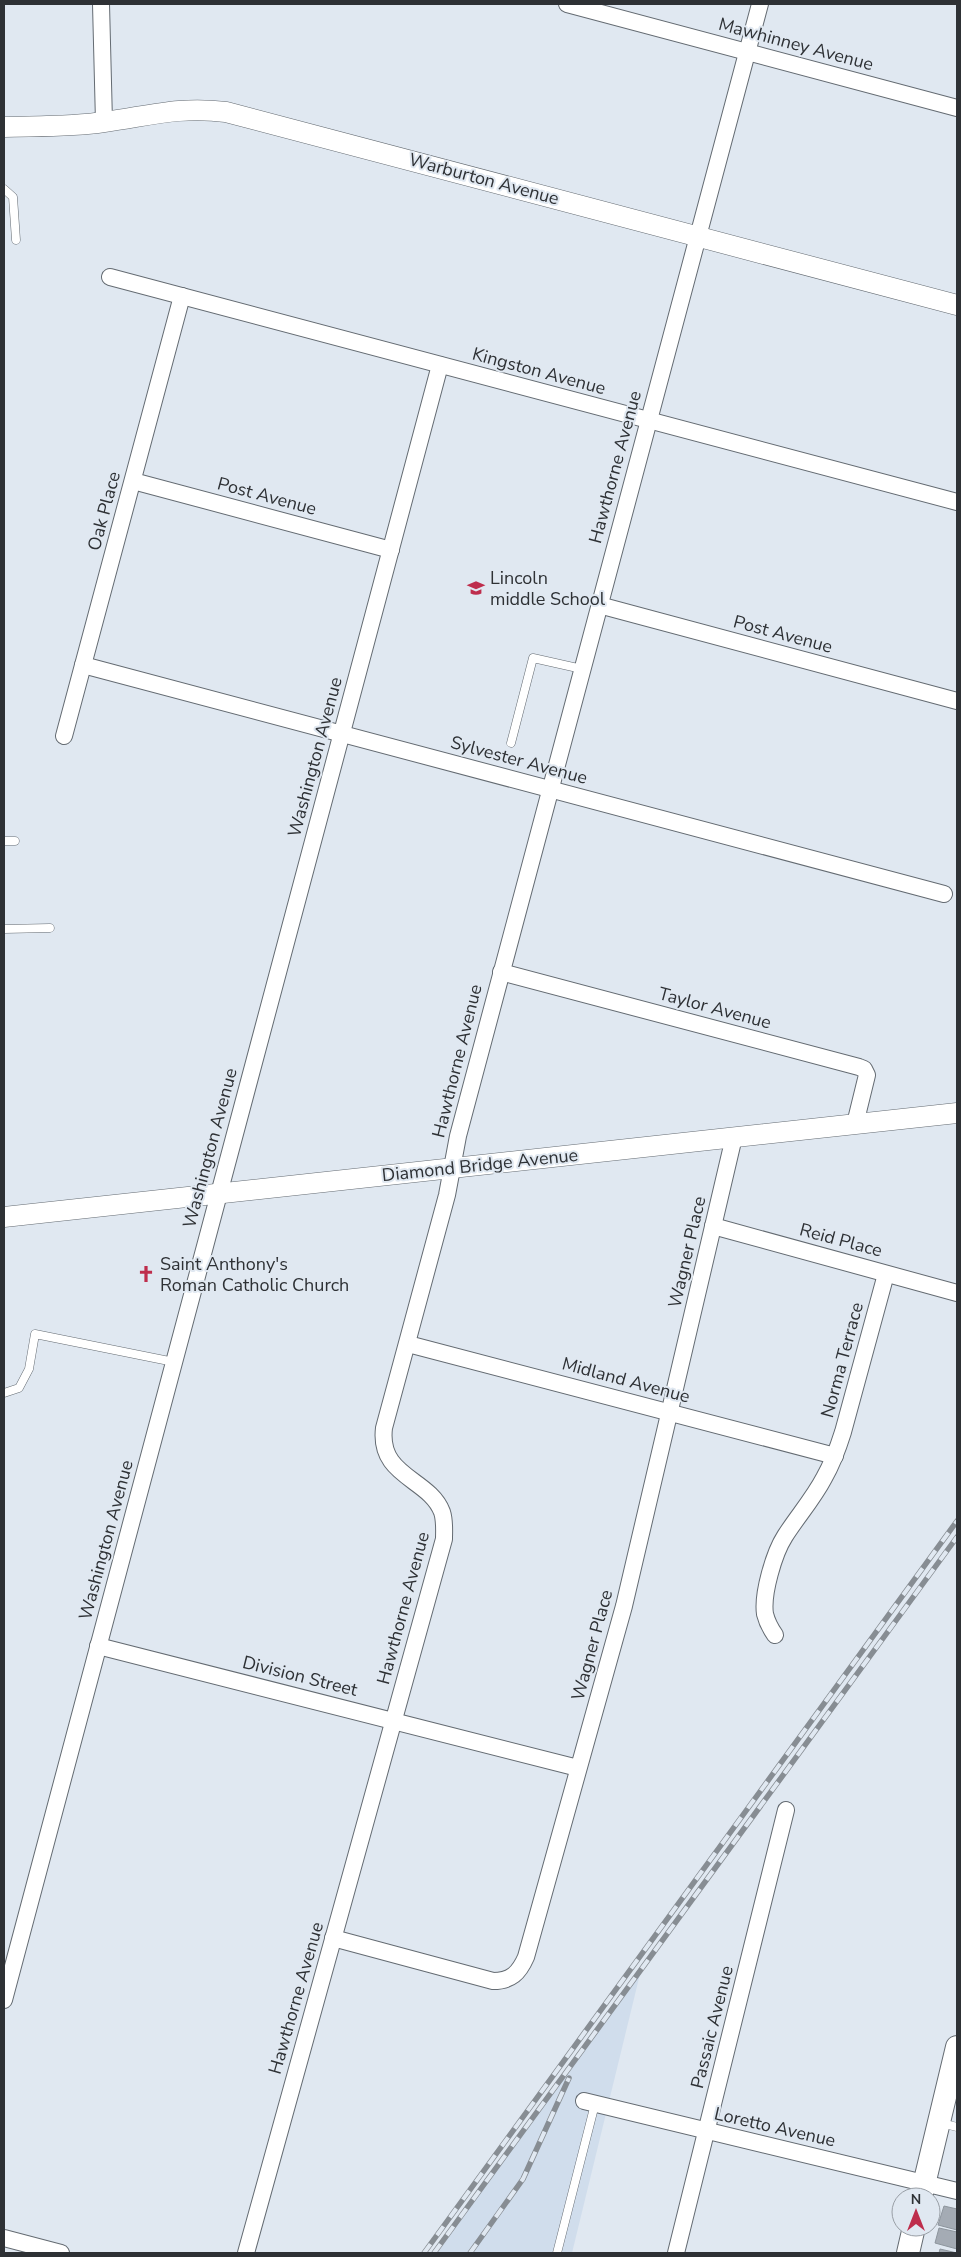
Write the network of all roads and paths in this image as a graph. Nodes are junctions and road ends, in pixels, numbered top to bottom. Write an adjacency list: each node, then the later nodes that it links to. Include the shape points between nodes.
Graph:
1 (101, 4): 6 (street)
2 (567, 4): 4 (street, Mawhinney Avenue)
3 (760, 4): 4 (street, Hawthorne Avenue)
4 (747, 52): 5 (street, Mawhinney Avenue); 9 (street, Hawthorne Avenue)
5 (957, 108)
6 (104, 122): 7 (street, Warburton Avenue); 9 (street, Warburton Avenue, via 173,110 226,112)
7 (4, 127)
8 (4, 190): 10 (lane, via 13,197)
9 (698, 236): 13 (street, Warburton Avenue); 15 (street, Hawthorne Avenue)
10 (16, 240)
11 (110, 277): 12 (street, Kingston Avenue)
12 (182, 296): 14 (street, Kingston Avenue); 16 (street, Oak Place)
13 (957, 305)
14 (440, 365): 15 (street, Kingston Avenue); 18 (street, Washington Avenue)
15 (648, 420): 17 (street, Kingston Avenue); 19 (street, Hawthorne Avenue)
16 (133, 480): 18 (street, Post Avenue); 20 (street, Oak Place)
17 (957, 502)
18 (391, 550): 23 (street, Washington Avenue)
19 (599, 605): 21 (street, Hawthorne Avenue); 22 (street, Post Avenue)
20 (83, 665): 23 (street, Sylvester Avenue); 24 (street, Oak Place)
21 (582, 669): 25 (lane, via 533,658); 26 (street, Hawthorne Avenue)
22 (957, 701)
23 (342, 734): 26 (street, Sylvester Avenue); 37 (street, Washington Avenue)
24 (64, 736)
25 (511, 743)
26 (550, 789): 29 (street, Sylvester Avenue); 32 (street, Hawthorne Avenue)
27 (4, 841): 28 (lane)
28 (15, 841)
29 (944, 894)
30 (50, 928): 31 (lane)
31 (4, 929)
32 (501, 972): 34 (street, Taylor Avenue, via 864,1069 867,1075); 36 (street, Hawthorne Avenue)
33 (957, 1113): 34 (street, Diamond Bridge Avenue)
34 (855, 1124): 35 (street, Diamond Bridge Avenue)
35 (734, 1137): 36 (street, Diamond Bridge Avenue); 39 (street, Wagner Place)
36 (452, 1168): 37 (street, Diamond Bridge Avenue); 42 (street, Hawthorne Avenue)
37 (219, 1193): 38 (street, Diamond Bridge Avenue); 43 (street, Washington Avenue)
38 (4, 1216)
39 (713, 1226): 40 (street, Reid Place); 45 (street, Wagner Place)
40 (886, 1274): 41 (street, Reid Place); 46 (street, Norma Terrace)
41 (957, 1293)
42 (408, 1344): 45 (street, Midland Avenue); 49 (street, Hawthorne Avenue, via 382,1441 391,1462 436,1502 442,1513 444,1539)
43 (174, 1362): 44 (lane, via 35,1334 29,1369 19,1388); 48 (street, Washington Avenue)
44 (4, 1395)
45 (670, 1412): 46 (street, Midland Avenue); 50 (street, Wagner Place, via 624,1606)
46 (835, 1456): 47 (street, Norma Terrace, via 784,1538 775,1559 765,1597 765,1612)
47 (775, 1635)
48 (98, 1646): 49 (street, Division Street); 53 (street, Washington Avenue)
49 (394, 1721): 50 (street, Division Street); 52 (street, Hawthorne Avenue)
50 (578, 1768): 52 (street, Wagner Place, via 526,1957 512,1977 493,1981)
51 (786, 1810): 58 (street, Passaic Avenue)
52 (333, 1938): 66 (street, Hawthorne Avenue)
53 (7, 1973): 54 (street, Washington Avenue)
54 (4, 2000)
55 (957, 2048): 57 (main road)
56 (590, 2103): 58 (street, Loretto Avenue); 67 (lane)
57 (948, 2125): 60 (main road)
58 (706, 2132): 59 (street, Loretto Avenue); 68 (street, Passaic Avenue)
59 (912, 2187)
60 (924, 2187)
61 (941, 2191): 62 (street, Loretto Avenue)
62 (957, 2191)
63 (912, 2237): 69 (main road)
64 (4, 2238): 65 (street)
65 (61, 2253)
66 (246, 2253)
67 (558, 2253)
68 (676, 2253)
69 (908, 2253)

